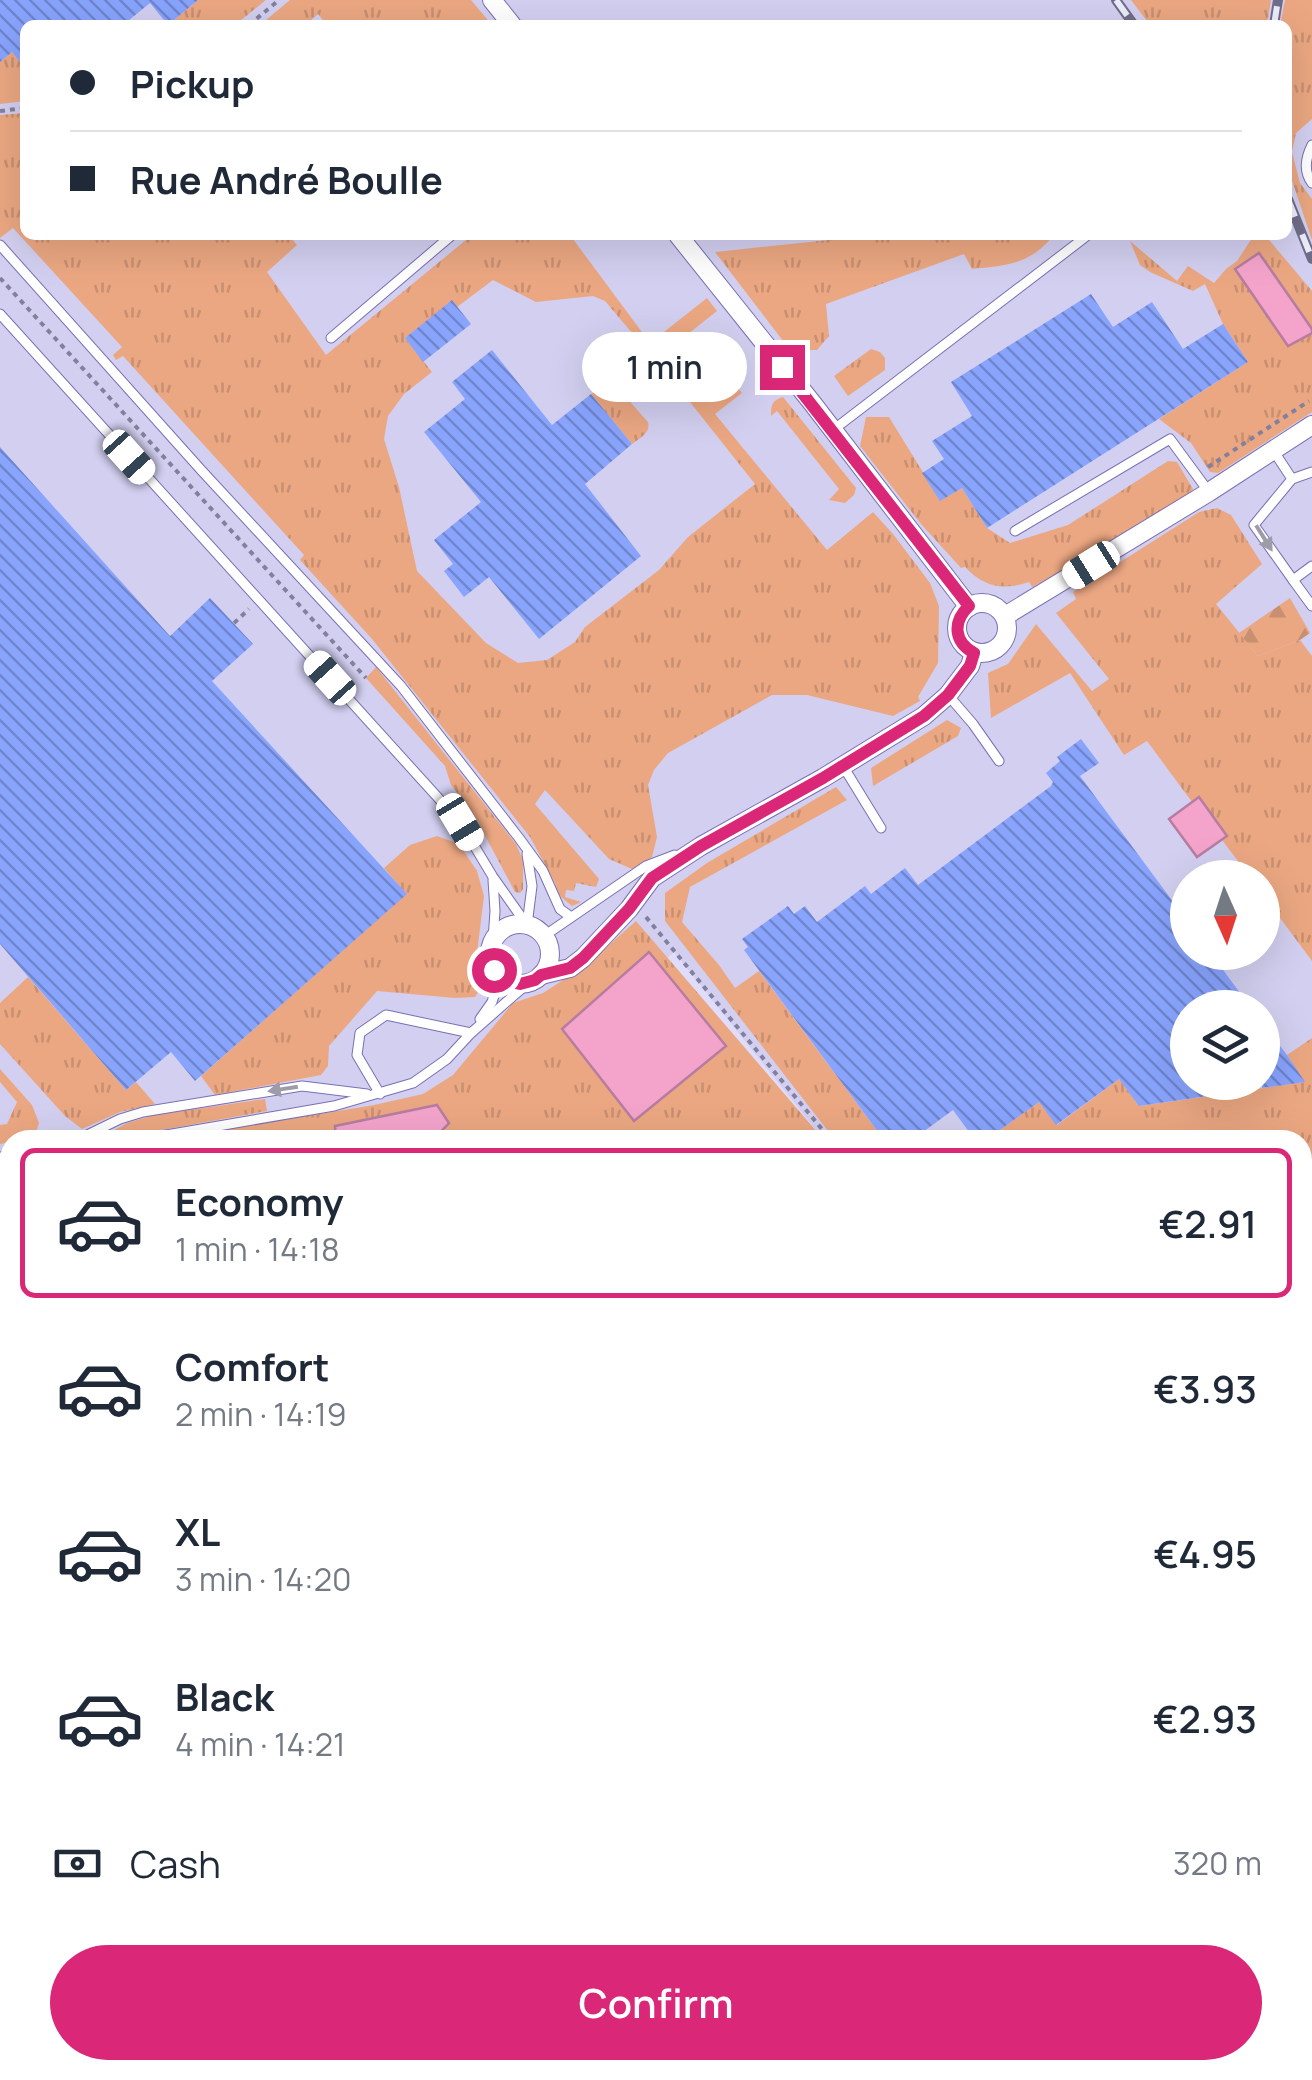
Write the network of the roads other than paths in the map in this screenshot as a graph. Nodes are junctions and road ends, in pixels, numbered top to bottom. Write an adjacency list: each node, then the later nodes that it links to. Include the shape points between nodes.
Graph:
1 (492, 0): 2 (street)
2 (508, 20)
3 (1312, 145): 4 (lane, via 1306,156)
4 (1312, 182)
5 (446, 240): 10 (lane)
6 (682, 240): 12 (street)
7 (1081, 240): 12 (lane)
8 (0, 245): 28 (lane, via 401,686)
9 (0, 314): 30 (lane, via 460,822)
10 (331, 338)
11 (1312, 424): 13 (street)
12 (832, 430): 20 (street)
13 (1273, 450): 15 (lane); 16 (street)
14 (1312, 472): 15 (lane)
15 (1292, 479): 19 (lane, one-way to 19, via 1254,525)
16 (1209, 492): 17 (lane, via 1170,439); 22 (street)
17 (1015, 530)
18 (1312, 566): 19 (lane)
19 (1293, 580): 21 (lane)
20 (969, 606): 22 (street, via 993,605); 23 (street, via 956,627)
21 (1312, 606)
22 (1004, 616): 23 (street, via 1008,631 1002,645)
23 (974, 653): 24 (street)
24 (948, 695): 25 (lane); 26 (street)
25 (998, 761)
26 (843, 766): 27 (lane); 29 (street)
27 (881, 828)
28 (520, 838): 31 (lane); 32 (lane, via 531,869)
29 (701, 846): 31 (lane, via 646,866); 35 (street, via 652,878)
30 (493, 877): 32 (lane); 33 (lane)
31 (571, 917): 34 (lane)
32 (527, 925): 33 (street, via 507,927); 34 (street)
33 (493, 940): 36 (street, via 490,960)
34 (546, 943): 35 (street, via 575,950); 37 (street, via 546,967)
35 (594, 945): 37 (street, via 570,968)
36 (500, 977): 37 (street, via 513,984); 38 (lane)
37 (534, 979): 38 (lane)
38 (471, 1033): 39 (lane, via 427,1075); 39 (lane, via 386,1015 360,1033 358,1055)
39 (380, 1094): 40 (lane, one-way to 40, via 302,1086 144,1112); 41 (lane)
40 (97, 1130)
41 (197, 1130)

